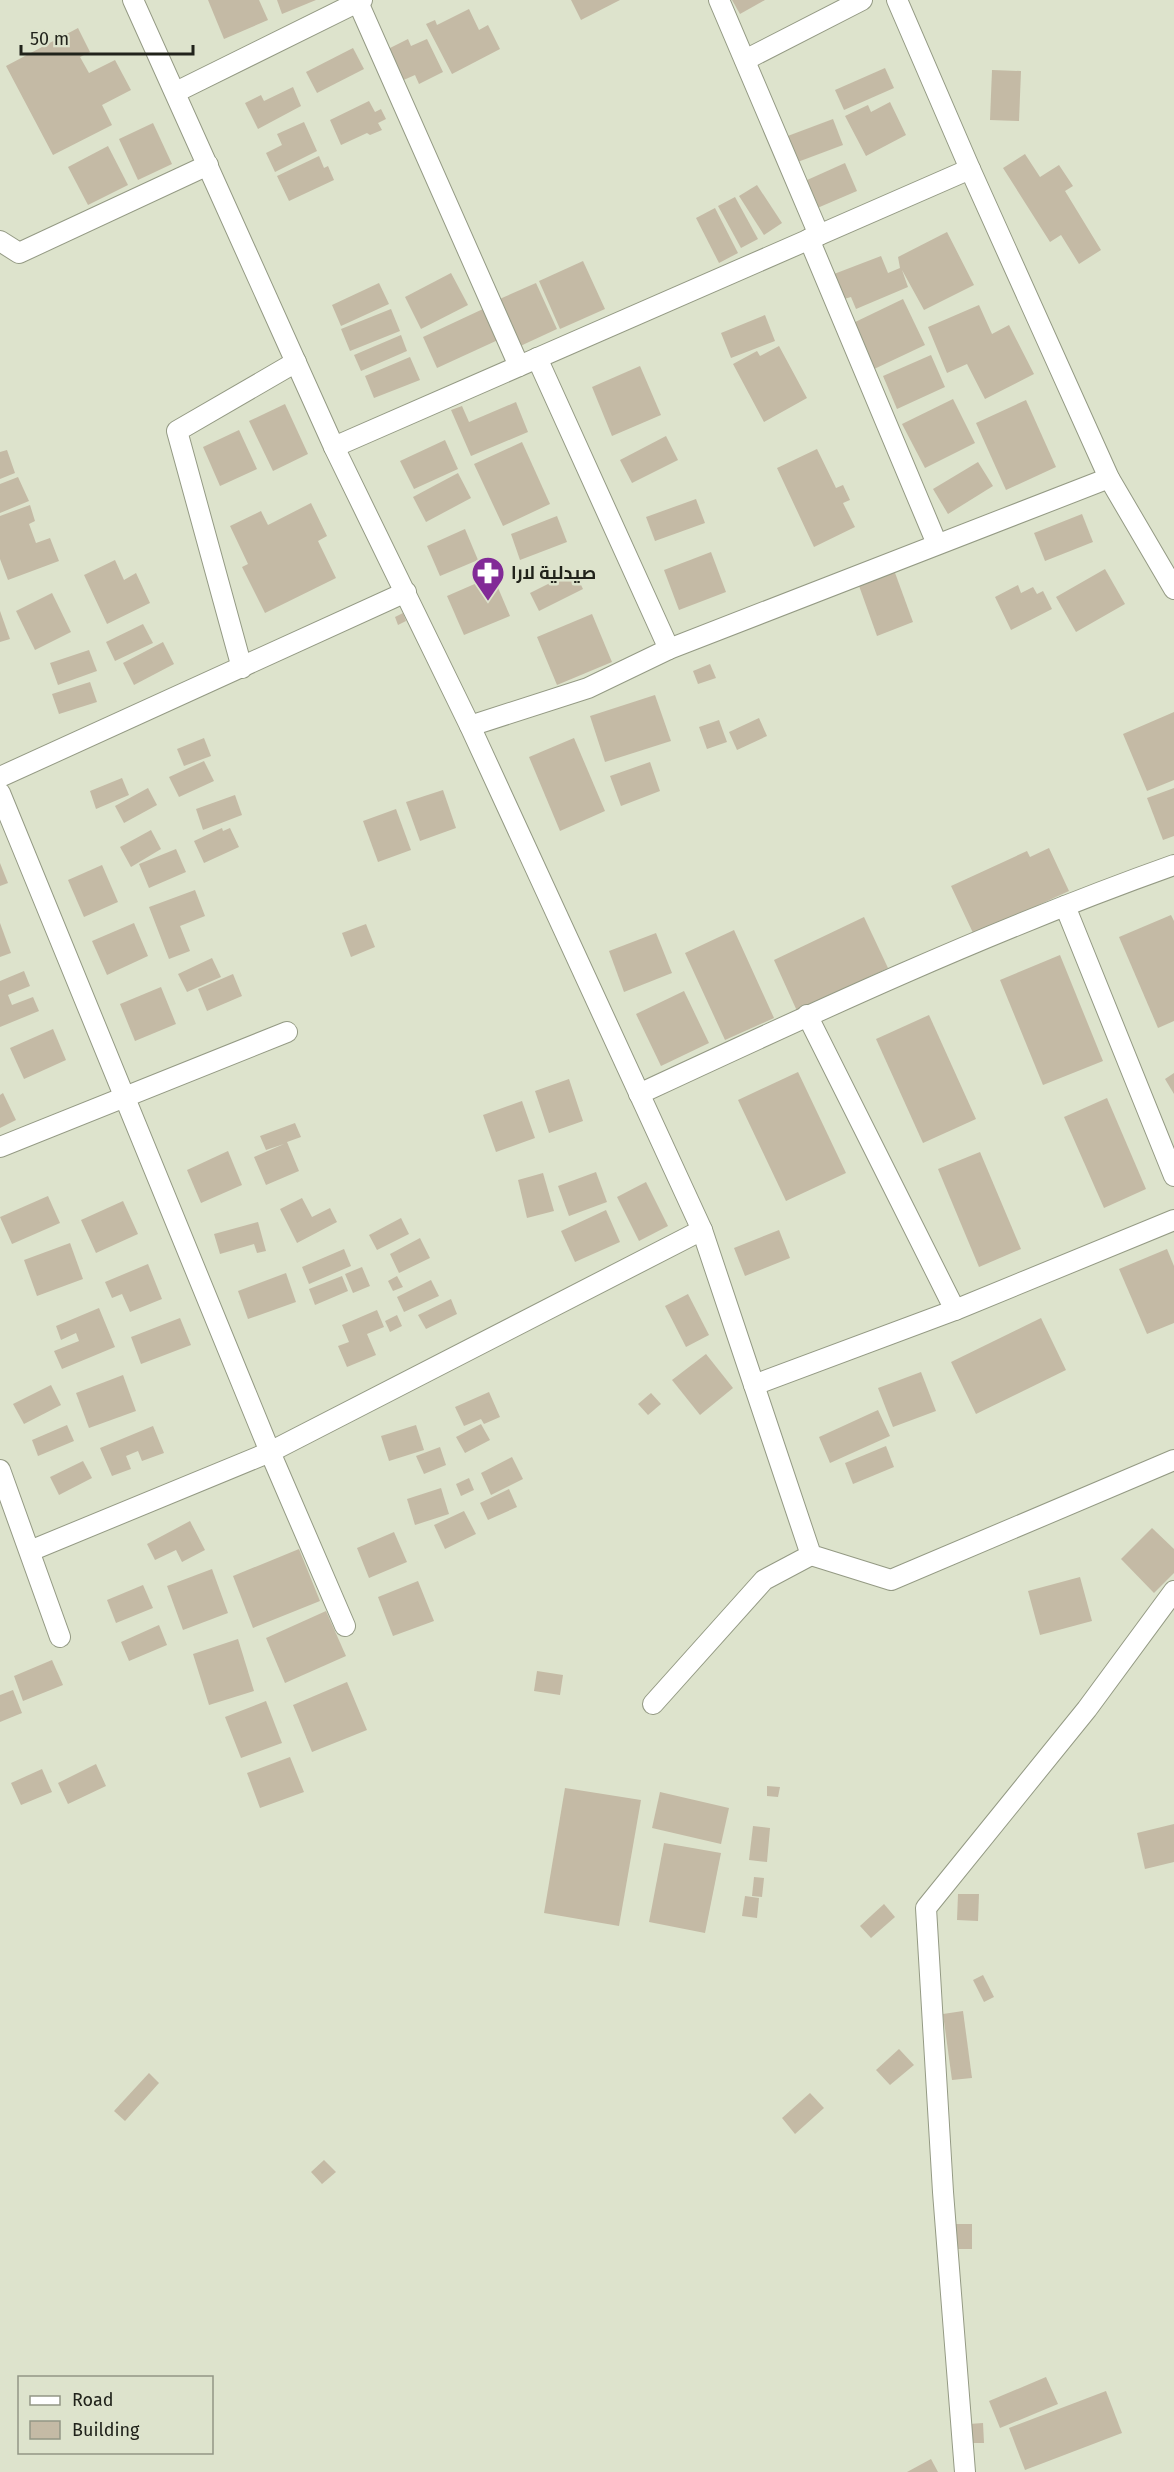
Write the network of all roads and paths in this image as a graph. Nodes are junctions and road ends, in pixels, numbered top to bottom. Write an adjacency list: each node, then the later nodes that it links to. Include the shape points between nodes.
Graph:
1 (133, 0): 7 (street)
2 (719, 0): 6 (street)
3 (862, 0): 6 (street)
4 (897, 0): 9 (street)
5 (359, 1): 7 (street); 14 (street)
6 (745, 60): 10 (street)
7 (176, 92): 8 (street)
8 (208, 165): 11 (street, via 19,253); 13 (street)
9 (970, 169): 10 (street); 16 (street)
10 (814, 237): 12 (street); 17 (street)
11 (0, 241)
12 (537, 358): 14 (street); 20 (street)
13 (296, 362): 15 (street); 21 (street, via 177,431)
14 (519, 366): 15 (street)
15 (334, 447): 19 (street)
16 (1109, 478): 17 (street); 18 (street)
17 (937, 544): 20 (street)
18 (1174, 589)
19 (406, 592): 21 (street); 22 (street)
20 (669, 649): 22 (street, via 588,688)
21 (242, 668): 23 (street)
22 (470, 726): 29 (street)
23 (0, 777)
24 (0, 793): 30 (street)
25 (1174, 865): 26 (street)
26 (1065, 906): 27 (street); 32 (street)
27 (807, 1015): 29 (street); 35 (street)
28 (287, 1032): 30 (street)
29 (639, 1094): 34 (street)
30 (125, 1097): 31 (street); 37 (street)
31 (0, 1147)
32 (1174, 1176)
33 (1174, 1220): 35 (street)
34 (702, 1230): 36 (street); 37 (street)
35 (955, 1310): 36 (street)
36 (754, 1385): 41 (street)
37 (270, 1452): 40 (street); 43 (street)
38 (1174, 1460): 41 (street, via 891,1580)
39 (0, 1470): 40 (street)
40 (30, 1551): 44 (street)
41 (811, 1555): 45 (street, via 764,1580)
42 (1174, 1591): 46 (street, via 1087,1709 926,1908)
43 (345, 1626)
44 (60, 1637)
45 (653, 1704)
46 (965, 2472)

